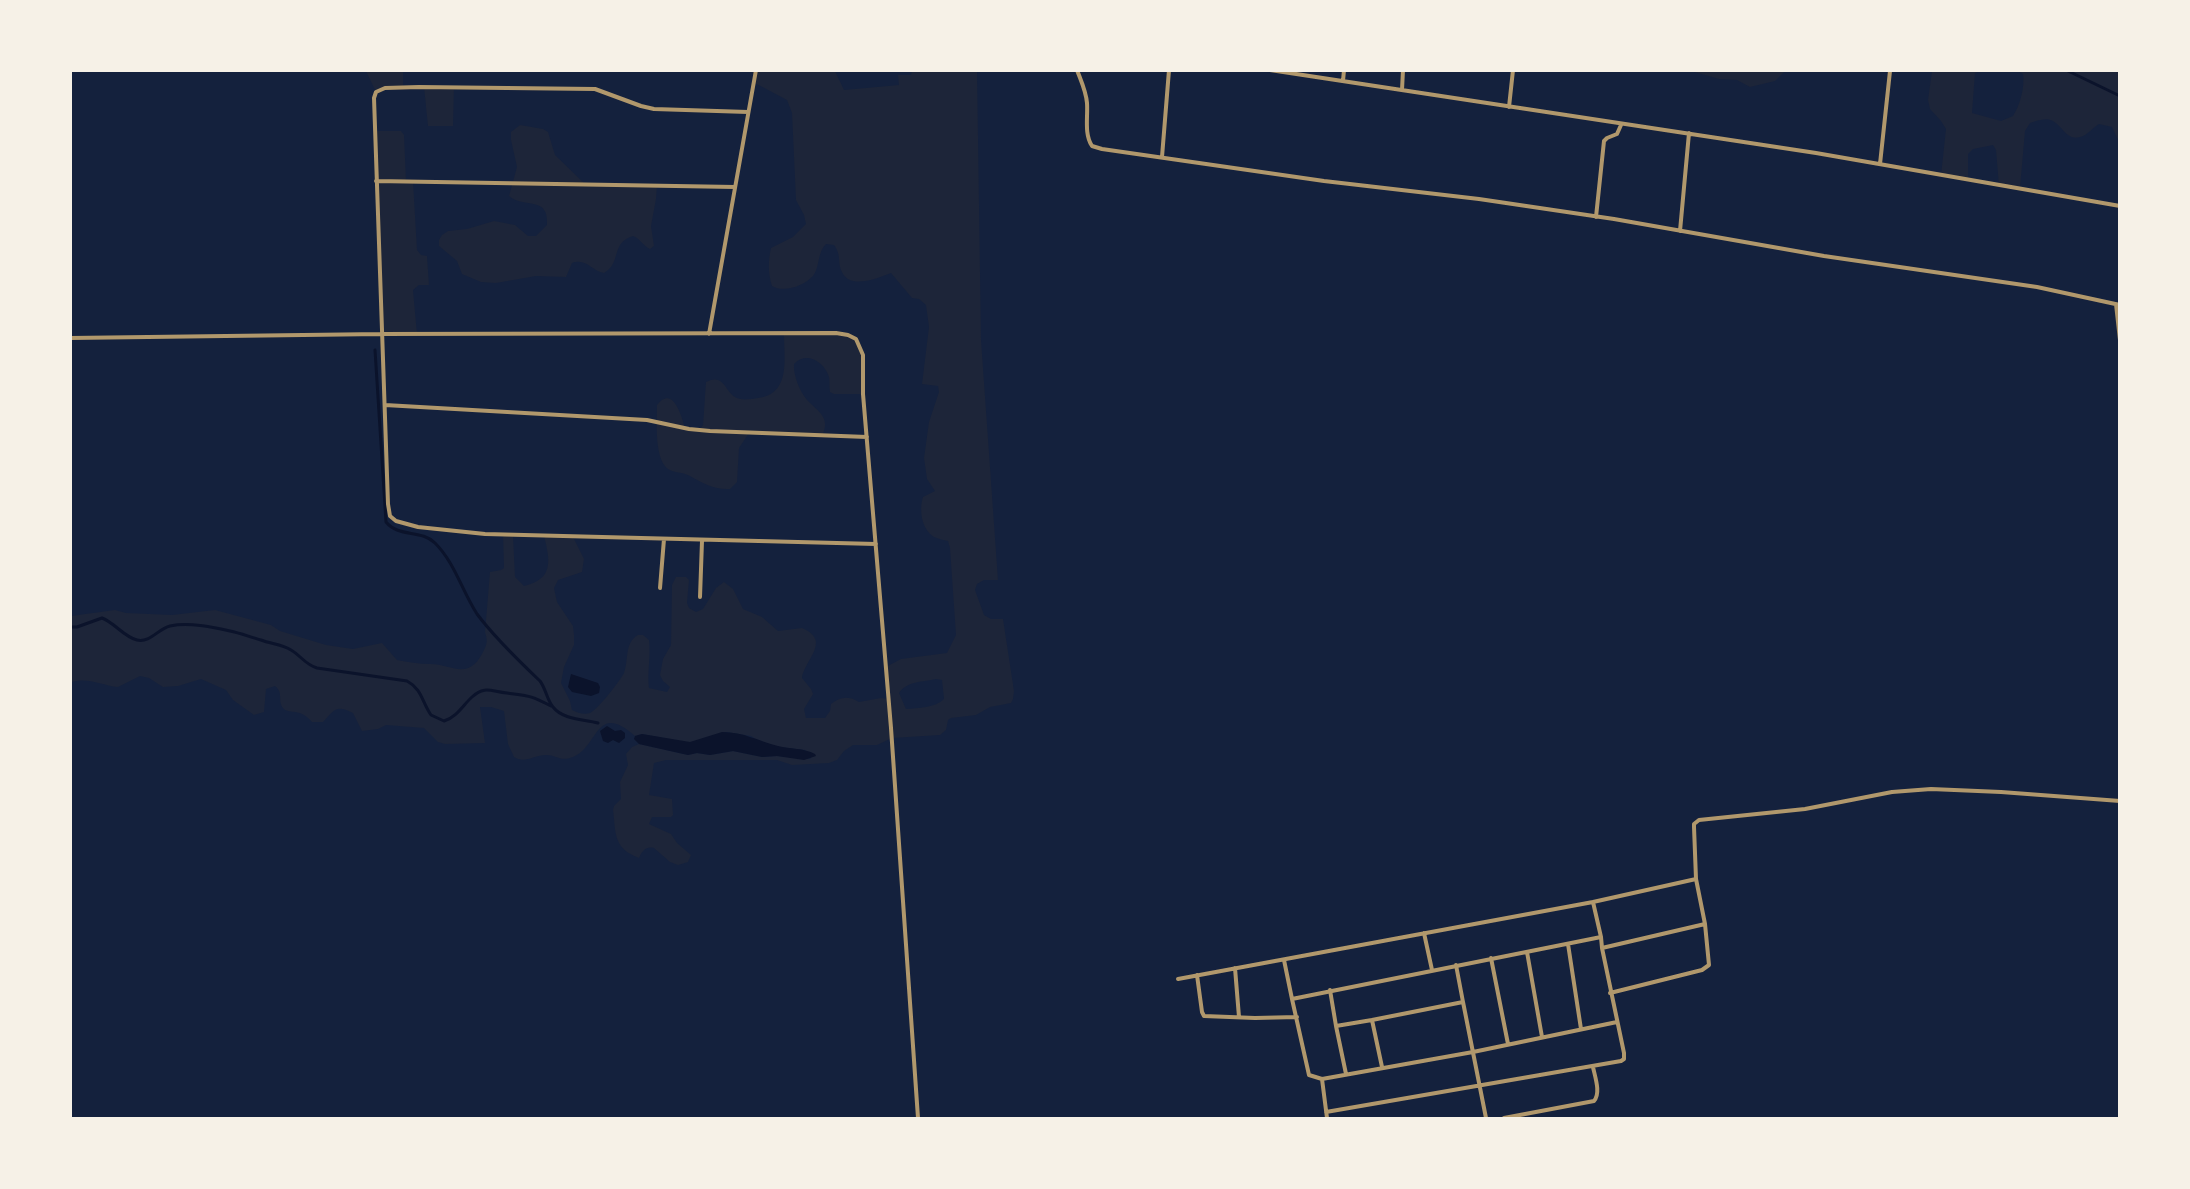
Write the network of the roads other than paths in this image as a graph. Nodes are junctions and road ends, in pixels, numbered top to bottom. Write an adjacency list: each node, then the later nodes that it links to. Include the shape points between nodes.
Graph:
1 (756, 70): 12 (street)
2 (1077, 70): 15 (street, via 1087,103 1092,146)
3 (1169, 70): 15 (street)
4 (1270, 70): 9 (street)
5 (1344, 70): 9 (street)
6 (1403, 70): 10 (street)
7 (1513, 70): 11 (street)
8 (1890, 71): 16 (street)
9 (1343, 81): 10 (street)
10 (1402, 90): 11 (street)
11 (1509, 107): 13 (street)
12 (748, 112): 17 (street, via 654,109 596,89 385,88 374,95); 18 (street)
13 (1622, 125): 14 (street); 20 (street, via 1617,134 1604,141)
14 (1689, 133): 16 (street); 21 (street)
15 (1162, 157): 20 (street)
16 (1880, 164): 19 (street)
17 (376, 181): 18 (street); 23 (street)
18 (735, 187): 24 (street)
19 (2120, 206)
20 (1596, 217): 21 (street)
21 (1680, 231): 22 (street, via 2037,287)
22 (2118, 305): 26 (street)
23 (381, 334): 24 (street); 25 (street); 27 (street)
24 (709, 334): 28 (street, via 836,333 856,339 863,355)
25 (70, 338)
26 (2120, 340)
27 (385, 405): 28 (street, via 647,420 689,429); 29 (street, via 388,504 390,516 396,521 485,534)
28 (867, 437): 31 (street)
29 (663, 539): 30 (street); 32 (street)
30 (702, 541): 31 (street); 33 (street)
31 (876, 544): 69 (street)
32 (660, 588)
33 (700, 597)
34 (2120, 801): 35 (street, via 1931,789 1794,810 1708,818 1699,820 1694,827)
35 (1696, 879): 36 (street); 37 (street)
36 (1593, 902): 38 (street); 39 (street)
37 (1705, 924): 41 (street); 51 (street, via 1710,961 1707,968)
38 (1424, 933): 44 (street); 47 (street)
39 (1601, 937): 40 (street); 41 (street)
40 (1568, 944): 42 (street); 59 (street)
41 (1602, 948): 51 (street)
42 (1527, 952): 43 (street); 60 (street)
43 (1491, 958): 45 (street); 61 (street)
44 (1284, 960): 46 (street); 52 (street)
45 (1456, 965): 47 (street); 53 (street)
46 (1235, 968): 48 (street); 54 (street)
47 (1432, 970): 50 (street)
48 (1197, 975): 49 (street); 54 (street, via 1202,1014)
49 (1178, 979)
50 (1330, 990): 52 (street); 58 (street)
51 (1611, 993): 57 (street)
52 (1292, 999): 55 (street)
53 (1463, 1002): 56 (street); 62 (street)
54 (1239, 1017): 55 (street)
55 (1297, 1017): 66 (street, via 1309,1075)
56 (1372, 1020): 58 (street); 63 (street)
57 (1617, 1022): 59 (street); 64 (street, via 1624,1059)
58 (1336, 1026): 65 (street)
59 (1581, 1029): 60 (street)
60 (1542, 1037): 61 (street)
61 (1508, 1044): 62 (street)
62 (1473, 1052): 63 (street); 67 (street)
63 (1382, 1067): 65 (street)
64 (1593, 1067): 67 (street); 72 (street, via 1598,1092 1594,1101)
65 (1346, 1074): 66 (street)
66 (1322, 1079): 68 (street)
67 (1480, 1086): 68 (street); 71 (street)
68 (1326, 1112): 70 (street)
69 (918, 1119)
70 (1327, 1119)
71 (1486, 1119)
72 (1504, 1119)

